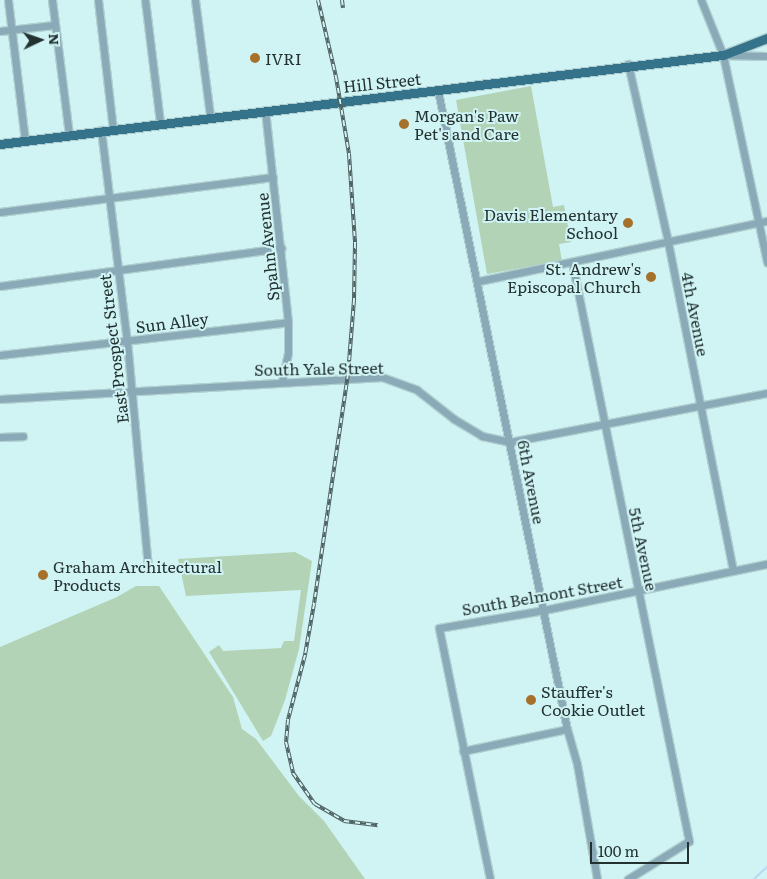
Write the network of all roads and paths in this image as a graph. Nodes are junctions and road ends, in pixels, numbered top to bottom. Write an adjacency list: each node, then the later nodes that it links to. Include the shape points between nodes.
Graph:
1 (8, 0): 8 (street)
2 (52, 0): 7 (street)
3 (98, 0): 18 (street)
4 (145, 0): 17 (street)
5 (195, 0): 16 (street)
6 (701, 0): 11 (street)
7 (54, 25): 8 (street); 20 (street)
8 (11, 29): 9 (street); 21 (street)
9 (0, 31)
10 (767, 38): 11 (main road)
11 (723, 55): 12 (street, Hill Street); 13 (main road, Hill Street); 26 (street)
12 (767, 56)
13 (628, 64): 14 (main road, Hill Street); 27 (street, 4th Avenue)
14 (438, 91): 15 (main road, Hill Street); 32 (street, 6th Avenue)
15 (265, 110): 16 (main road, Hill Street); 23 (street, Spahn Avenue)
16 (210, 115): 17 (main road, Hill Street)
17 (160, 123): 18 (main road, Hill Street)
18 (113, 129): 19 (main road, Hill Street)
19 (100, 130): 20 (main road, Hill Street); 24 (street, East Prospect Street)
20 (69, 134): 21 (main road, Hill Street)
21 (24, 140): 22 (main road, Hill Street)
22 (0, 144)
23 (273, 177): 24 (street); 28 (street, Spahn Avenue)
24 (110, 199): 25 (street); 31 (street, East Prospect Street)
25 (0, 212)
26 (763, 222): 27 (street); 30 (street)
27 (668, 242): 29 (street); 41 (street, 4th Avenue)
28 (281, 248): 31 (street); 34 (street, Spahn Avenue)
29 (572, 262): 32 (street); 42 (street, 5th Avenue)
30 (767, 262)
31 (118, 270): 33 (street); 35 (street, East Prospect Street)
32 (479, 281): 45 (street, 6th Avenue)
33 (0, 286)
34 (288, 322): 35 (street, Sun Alley); 37 (street, Spahn Avenue, via 288,353)
35 (127, 341): 36 (street, Sun Alley); 38 (street, East Prospect Street)
36 (0, 355)
37 (282, 381): 38 (street, South Yale Street); 45 (street, South Yale Street, via 382,377 401,382 417,390 469,429 482,436)
38 (132, 389): 40 (street, South Yale Street); 47 (street, East Prospect Street)
39 (767, 394): 41 (street, South Yale Street)
40 (0, 399)
41 (699, 406): 42 (street, South Yale Street); 48 (street, 4th Avenue)
42 (605, 425): 45 (street, South Yale Street); 49 (street, 5th Avenue)
43 (23, 436): 44 (street)
44 (0, 437)
45 (510, 442): 50 (street, 6th Avenue)
46 (767, 564): 48 (street, South Belmont Street)
47 (148, 566)
48 (733, 570): 49 (street, South Belmont Street)
49 (639, 591): 50 (street, South Belmont Street); 55 (street, 5th Avenue, via 689,841)
50 (544, 610): 51 (street, 6th Avenue); 52 (street, South Belmont Street, via 439,628)
51 (567, 729): 52 (street); 54 (street, 6th Avenue, via 577,764)
52 (463, 751): 53 (street)
53 (490, 879)
54 (598, 879)
55 (628, 879)

